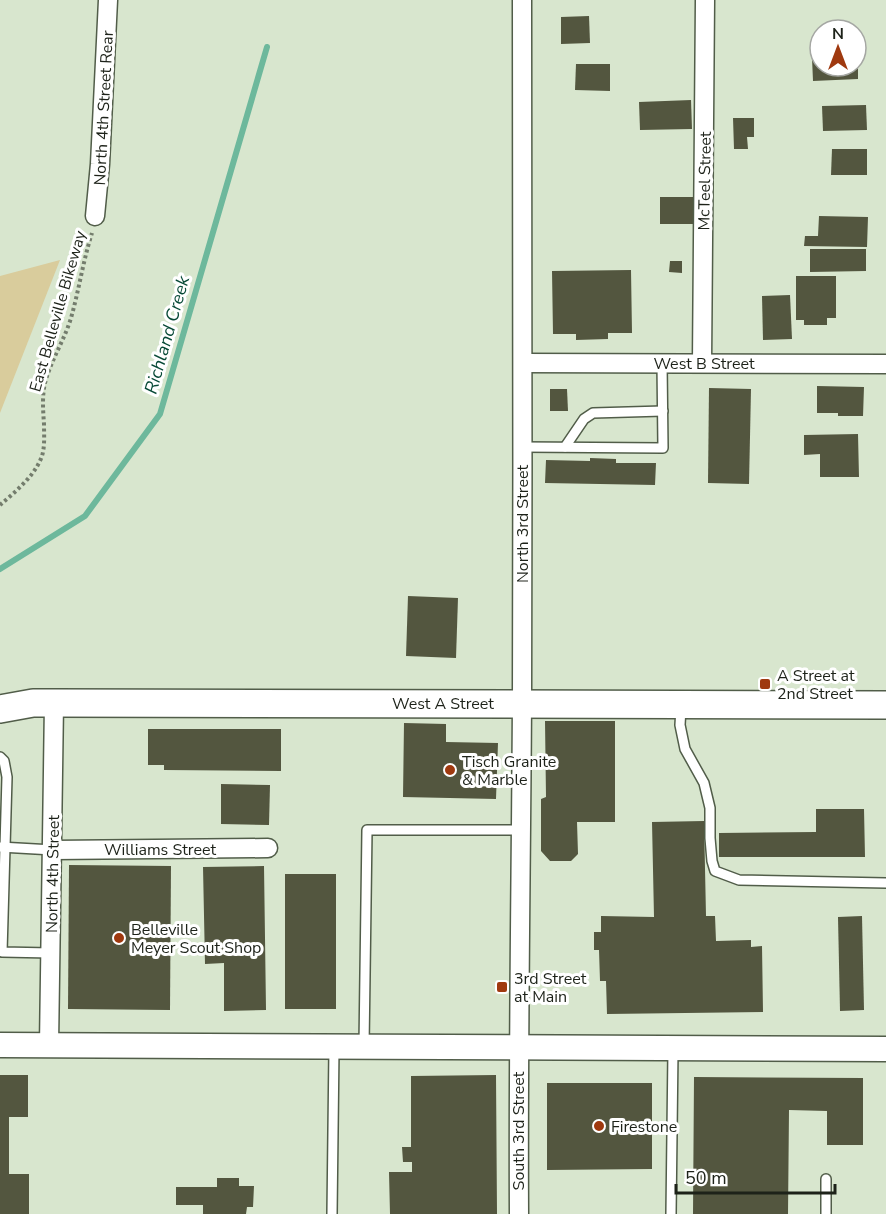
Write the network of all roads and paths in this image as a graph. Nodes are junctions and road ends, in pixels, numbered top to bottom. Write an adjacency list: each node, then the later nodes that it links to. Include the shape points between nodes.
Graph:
1 (108, 0): 4 (street, North 4th Street Rear)
2 (522, 0): 5 (street, North 3rd Street)
3 (705, 0): 7 (street, McTeel Street)
4 (95, 216): 12 (path, East Belleville Bikeway, via 70,320 45,385 42,456 36,469)
5 (523, 363): 6 (street, West B Street); 10 (street, North 3rd Street)
6 (662, 363): 7 (street, West B Street); 9 (lane)
7 (702, 363): 8 (street, West B Street)
8 (886, 364)
9 (663, 411): 11 (lane, via 593,412); 11 (lane, via 663,448)
10 (522, 447): 11 (lane); 14 (street, North 3rd Street)
11 (565, 447)
12 (0, 505)
13 (54, 703): 14 (main road, West A Street); 17 (main road, West A Street); 22 (street, North 4th Street)
14 (522, 703): 15 (main road, West A Street); 19 (street, North 3rd Street)
15 (681, 704): 16 (main road, West A Street); 23 (lane, via 680,725 686,749 704,783 710,808 715,871 739,880)
16 (886, 705)
17 (0, 709)
18 (0, 757): 20 (lane, via 7,777)
19 (520, 830): 28 (lane, via 367,830); 29 (street, North 3rd Street)
20 (2, 847): 22 (lane); 24 (lane, via 2,952)
21 (268, 848): 22 (street, Williams Street)
22 (53, 850): 24 (street, North 4th Street)
23 (886, 884)
24 (51, 953): 25 (street, North 4th Street)
25 (50, 1045): 26 (street); 27 (street)
26 (0, 1046)
27 (334, 1047): 28 (street); 33 (lane)
28 (364, 1047): 29 (street)
29 (518, 1048): 30 (street); 34 (street, South 3rd Street)
30 (673, 1048): 31 (street); 35 (lane)
31 (886, 1049)
32 (826, 1179): 36 (lane)
33 (332, 1214)
34 (519, 1214)
35 (671, 1214)
36 (826, 1214)

